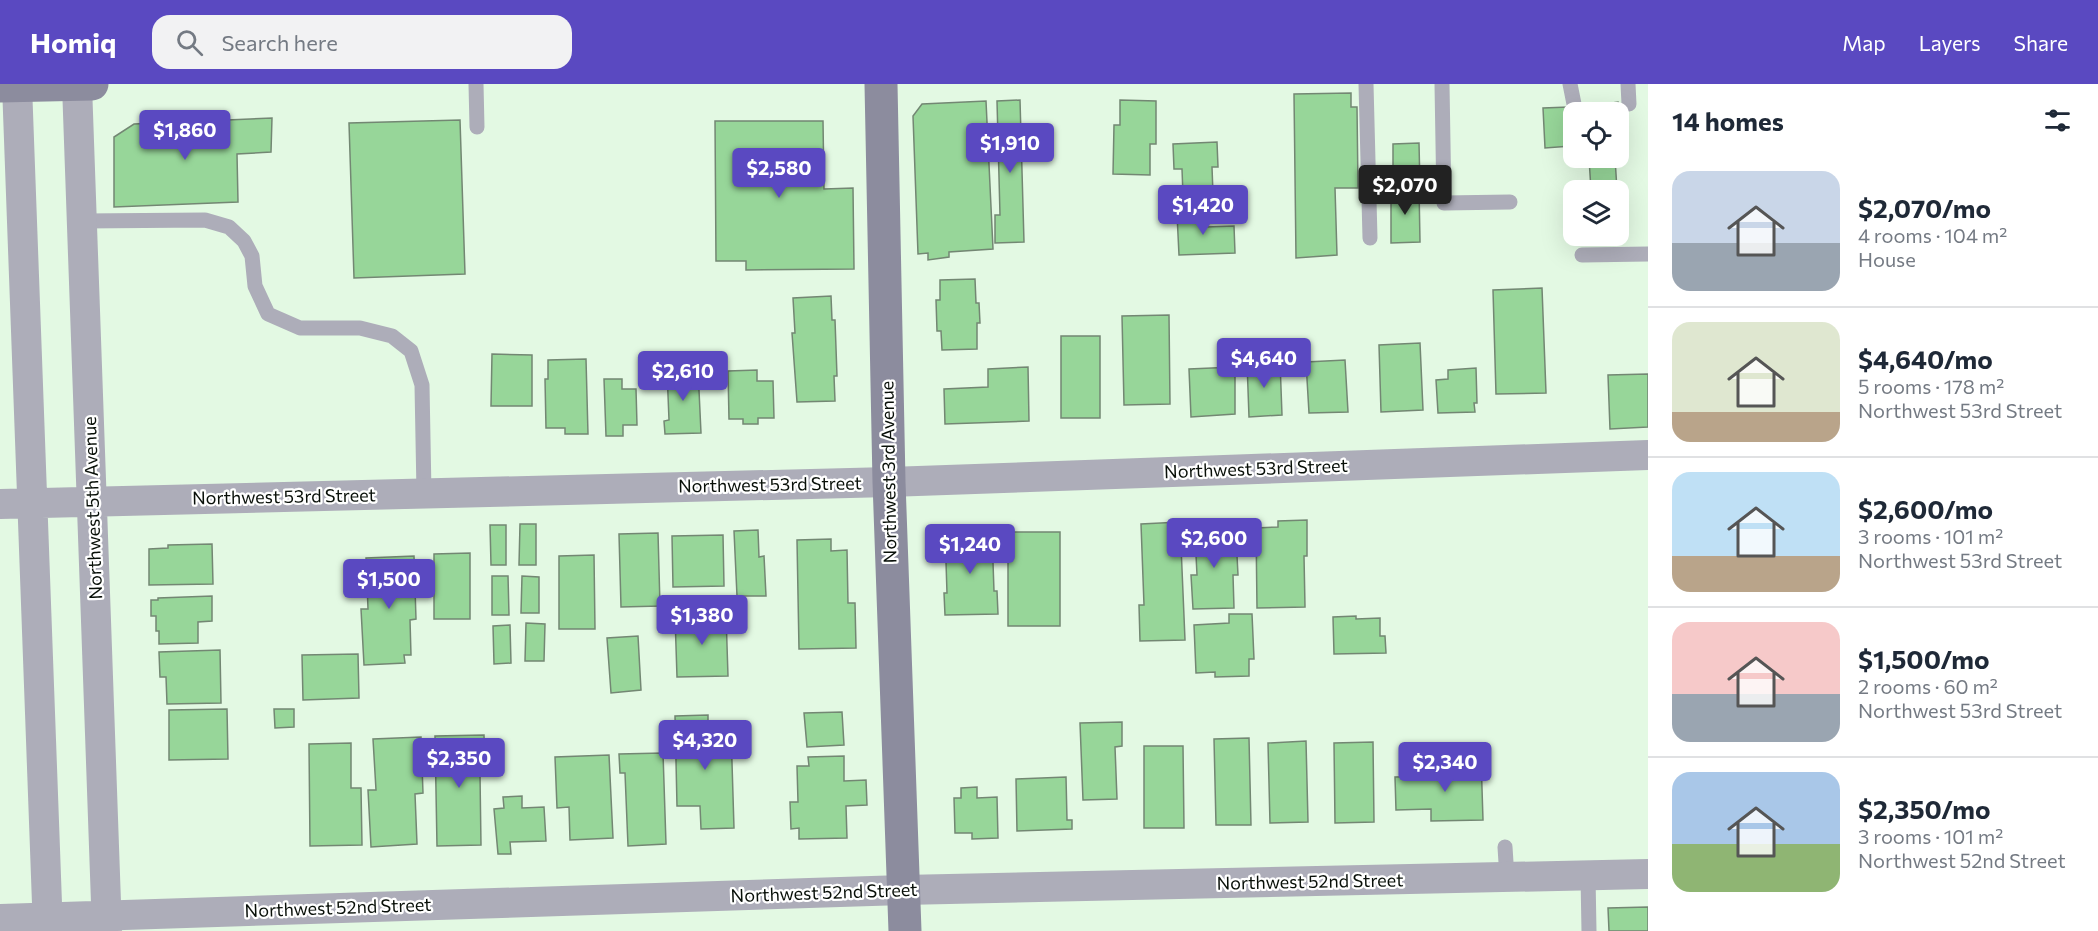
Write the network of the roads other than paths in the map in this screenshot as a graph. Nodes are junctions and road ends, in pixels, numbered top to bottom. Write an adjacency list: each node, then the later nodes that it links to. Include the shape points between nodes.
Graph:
1 (92, 84): 8 (street)
2 (476, 84): 12 (lane)
3 (881, 84): 19 (street, Northwest 3rd Avenue)
4 (1366, 84): 15 (lane)
5 (1442, 84): 13 (lane, via 1444,203)
6 (1570, 84): 10 (lane)
7 (1628, 84): 11 (lane)
8 (77, 85): 9 (street); 14 (street, Northwest 5th Avenue)
9 (8, 86): 22 (street)
10 (1574, 102)
11 (1629, 102)
12 (477, 127)
13 (1510, 202)
14 (83, 221): 20 (lane, via 205,219 229,227 252,256 255,286 268,314 300,328 360,328 392,336 411,351 422,385); 21 (street, Northwest 5th Avenue)
15 (1370, 237)
16 (1648, 254): 17 (lane)
17 (1582, 255)
18 (1648, 456): 19 (street, Northwest 53rd Street)
19 (889, 482): 20 (street, Northwest 53rd Street); 28 (street, Northwest 3rd Avenue)
20 (424, 494): 21 (street, Northwest 53rd Street)
21 (93, 502): 22 (street, Northwest 53rd Street); 30 (street, Northwest 5th Avenue)
22 (33, 503): 23 (street, Northwest 53rd Street); 31 (street)
23 (0, 504)
24 (1505, 847): 27 (lane)
25 (1648, 874): 26 (street, Northwest 52nd Street)
26 (1588, 876): 27 (street, Northwest 52nd Street); 33 (lane)
27 (1507, 878): 28 (street, Northwest 52nd Street)
28 (903, 890): 30 (street, Northwest 52nd Street); 32 (street, Northwest 3rd Avenue)
29 (0, 919): 31 (street, Northwest 52nd Street)
30 (107, 923): 31 (street, Northwest 52nd Street)
31 (48, 924)
32 (905, 931)
33 (1589, 931)

